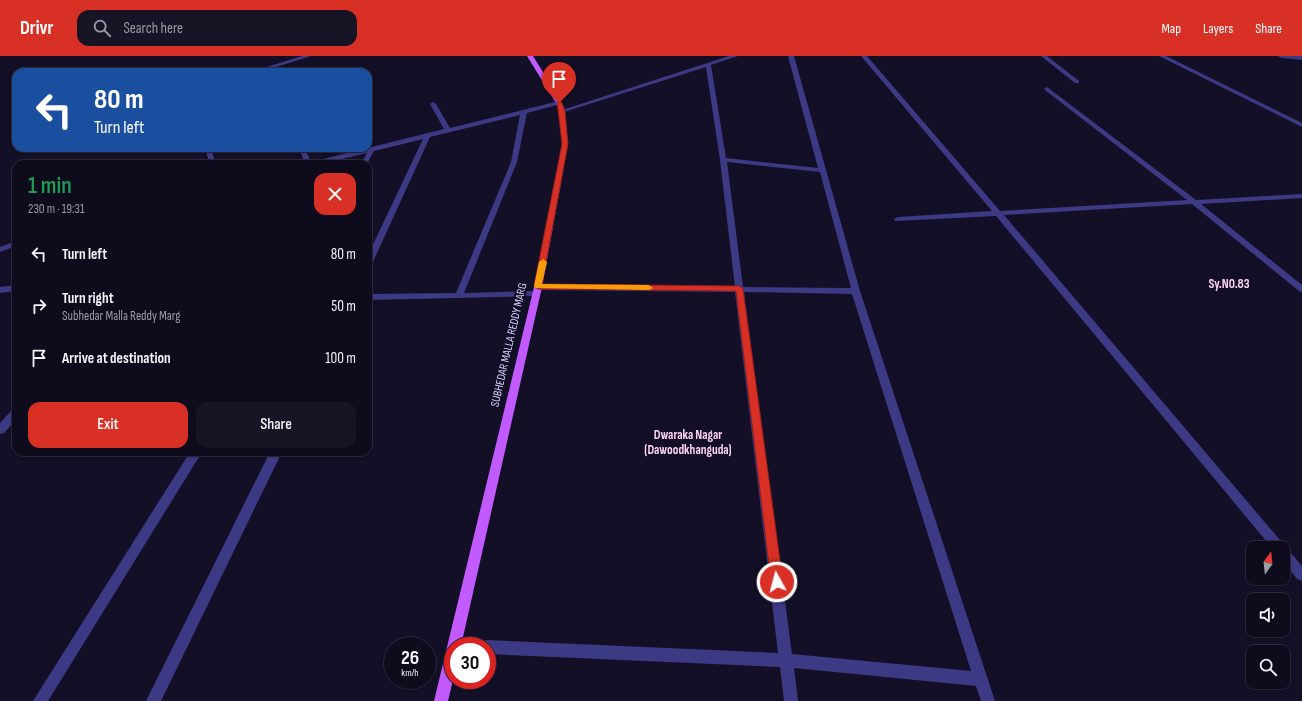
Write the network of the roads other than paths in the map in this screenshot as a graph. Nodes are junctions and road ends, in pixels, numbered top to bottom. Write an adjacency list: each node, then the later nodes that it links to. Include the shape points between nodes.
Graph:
1 (308, 56): 11 (street)
2 (530, 56): 15 (main road, SUBHEDAR MALLA REDDY MARG)
3 (735, 56): 10 (street)
4 (790, 56): 26 (street)
5 (864, 56): 29 (street)
6 (1044, 56): 12 (street)
7 (1162, 56): 17 (street)
8 (1281, 56): 9 (street)
9 (1302, 58)
10 (708, 65): 15 (street); 25 (street)
11 (268, 68)
12 (1077, 82)
13 (1047, 89): 28 (street)
14 (433, 104): 18 (street)
15 (561, 107): 16 (street); 38 (main road, SUBHEDAR MALLA REDDY MARG, via 565,144)
16 (524, 111): 18 (street); 40 (street, via 514,162)
17 (1302, 125)
18 (448, 130): 19 (street)
19 (428, 135): 20 (street); 33 (street)
20 (372, 149)
21 (209, 152): 23 (street)
22 (360, 152): 24 (street)
23 (212, 160)
24 (329, 160)
25 (723, 160): 26 (street); 35 (street)
26 (822, 170): 39 (street)
27 (1302, 196): 28 (street)
28 (1194, 202): 29 (street); 36 (street)
29 (998, 213): 30 (street); 46 (street)
30 (898, 219)
31 (12, 246): 32 (street)
32 (0, 250)
33 (372, 255)
34 (12, 288): 37 (street)
35 (739, 289): 38 (street); 39 (street); 51 (street)
36 (1302, 289)
37 (0, 290)
38 (537, 290): 40 (street); 49 (main road, SUBHEDAR MALLA REDDY MARG)
39 (856, 291): 52 (street)
40 (459, 295): 41 (street)
41 (372, 297)
42 (12, 417): 43 (street)
43 (0, 430)
44 (193, 456): 54 (street)
45 (274, 456): 55 (street)
46 (1274, 541)
47 (1290, 560): 48 (street)
48 (1302, 575)
49 (456, 637)
50 (496, 647): 51 (street)
51 (787, 660): 52 (street); 57 (street)
52 (982, 679): 58 (street)
53 (444, 688): 56 (main road)
54 (40, 701)
55 (154, 701)
56 (441, 701)
57 (791, 701)
58 (988, 701)

